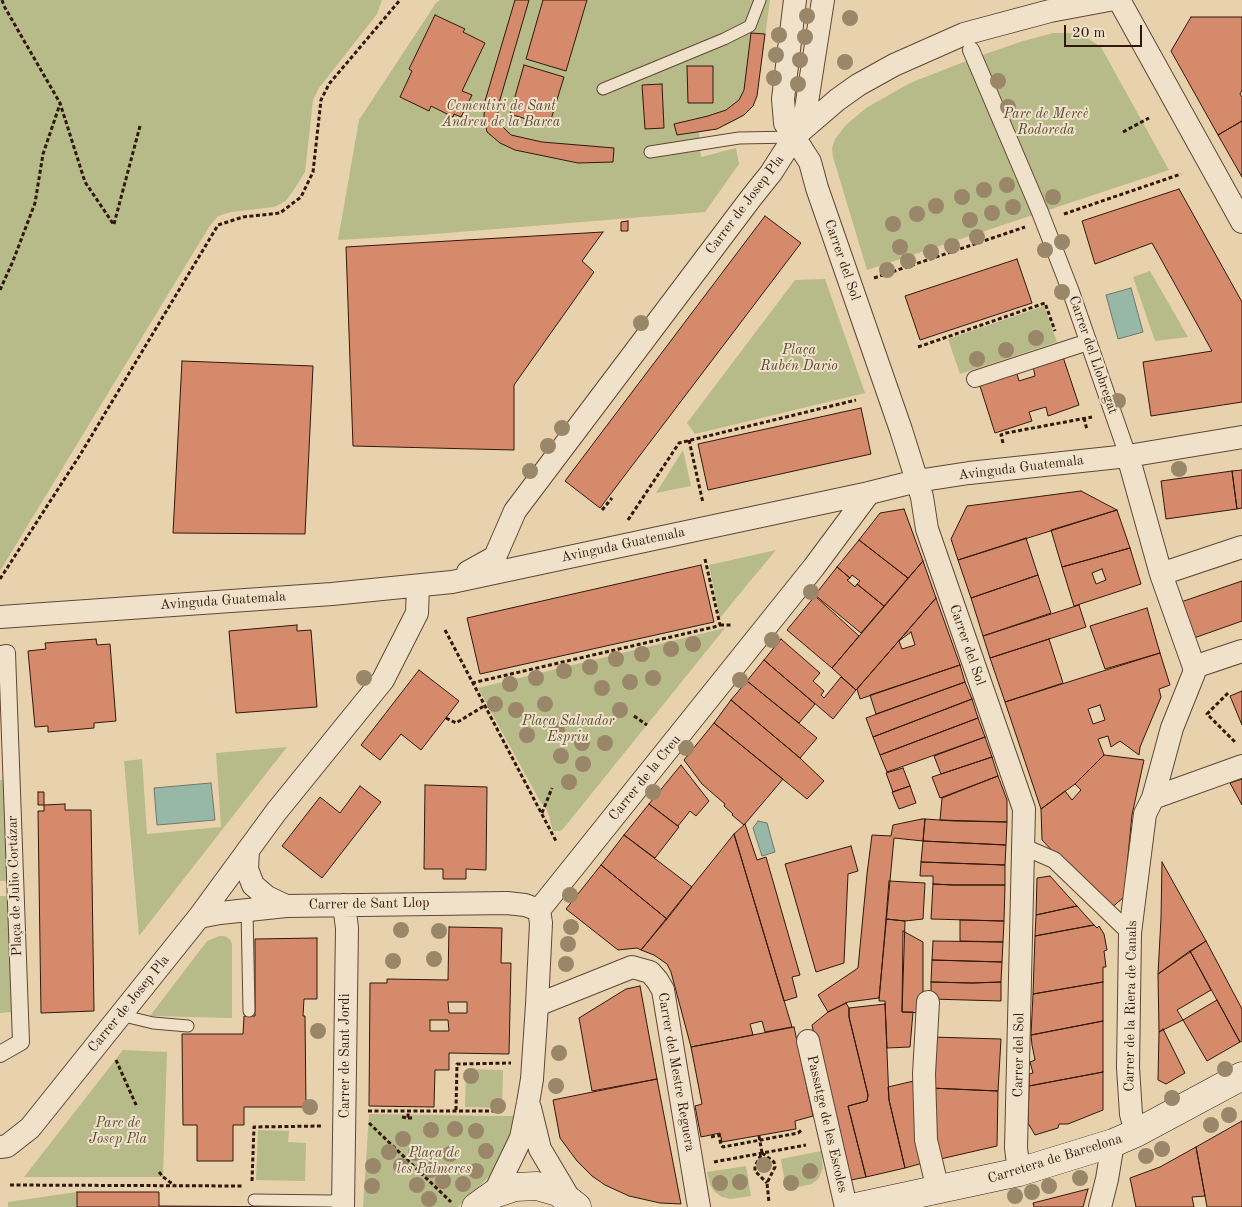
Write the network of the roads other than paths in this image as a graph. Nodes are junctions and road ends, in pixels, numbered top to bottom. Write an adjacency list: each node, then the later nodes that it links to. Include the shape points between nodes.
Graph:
1 (760, 0): 7 (lane, via 750,26)
2 (795, 0): 8 (street, Carrer del Sol, via 783,99 785,123)
3 (823, 0): 8 (street, via 805,115)
4 (1109, 0): 8 (street, Carrer de Josep Pla, via 1050,11 964,34 858,85)
5 (1119, 0): 10 (street)
6 (971, 50): 11 (street, Carrer del Llobregat, via 1040,212)
7 (603, 89)
8 (794, 137): 9 (lane, via 739,138); 15 (street, Carrer del Sol, via 810,162); 18 (street, Carrer de Josep Pla, via 771,173 515,511)
9 (650, 152)
10 (1242, 222)
11 (1088, 342): 12 (street); 14 (street, Carrer del Llobregat)
12 (975, 379)
13 (1242, 437): 14 (street, Avinguda Guatemala)
14 (1128, 456): 15 (street, Avinguda Guatemala); 19 (street, Carrer del Llobregat)
15 (917, 481): 16 (street, Avinguda Guatemala); 27 (street, Carrer del Sol, via 927,529 1024,809)
16 (869, 493): 18 (street, Avinguda Guatemala); 32 (street, Carrer de la Creu, via 814,567)
17 (1242, 547): 19 (street)
18 (503, 563): 20 (street, Avinguda Guatemala, via 452,582)
19 (1161, 574): 24 (street, Carrer del Llobregat)
20 (418, 586): 21 (street, Avinguda Guatemala); 28 (street, Carrer de Josep Pla, via 417,613 383,680)
21 (0, 617)
22 (1242, 651): 24 (street)
23 (0, 654): 41 (street, Plaça de Julio Cortázar, via 7,653 21,1042)
24 (1194, 668): 26 (street, Carrer de la Riera de Canals, via 1172,728)
25 (1242, 766): 26 (street)
26 (1153, 798): 34 (street, Carrer de la Riera de Canals, via 1145,814)
27 (1024, 847): 34 (street, via 1054,860); 46 (street, Carrer del Sol, via 1016,1148)
28 (248, 850): 30 (street, via 247,869 253,886); 33 (street, Carrer de Josep Pla)
29 (344, 905): 30 (street, Carrer de Sant Llop); 32 (street, Carrer de Sant Llop, via 507,903); 50 (street, Carrer de Sant Jordi)
30 (286, 906): 31 (street, Carrer de Sant Llop)
31 (247, 910): 33 (street, Carrer de Sant Llop); 37 (lane)
32 (539, 910): 36 (street)
33 (199, 917): 38 (street, Carrer de Josep Pla)
34 (1130, 933): 44 (street, Carrer de la Riera de Canals, via 1128,1068 1131,1114)
35 (928, 1002): 47 (street, via 924,1074 926,1140)
36 (537, 1005): 43 (street, via 532,1079); 52 (street, Carrer del Mestre Reguera, via 632,967 650,972 657,980 663,990)
37 (249, 1012)
38 (120, 1015): 39 (lane, via 153,1023); 45 (street, Carrer de Josep Pla, via 30,1128 7,1146)
39 (188, 1026)
40 (808, 1041): 53 (street, Passatge de les Escoles)
41 (0, 1054)
42 (1242, 1076): 44 (main road, Carretera de Barcelona)
43 (519, 1107): 49 (street, via 521,1138); 51 (street)
44 (1124, 1138): 46 (main road, Carretera de Barcelona); 55 (street, Carrer de la Riera de Canals, via 1107,1178)
45 (0, 1147)
46 (1019, 1172): 47 (main road, Carretera de Barcelona)
47 (938, 1190): 54 (main road, Carretera de Barcelona)
48 (254, 1200): 50 (lane)
49 (474, 1201): 51 (main road, via 515,1186 537,1186 558,1192)
50 (343, 1203)
51 (574, 1205)
52 (699, 1207)
53 (846, 1207)
54 (856, 1207)
55 (1100, 1207)

